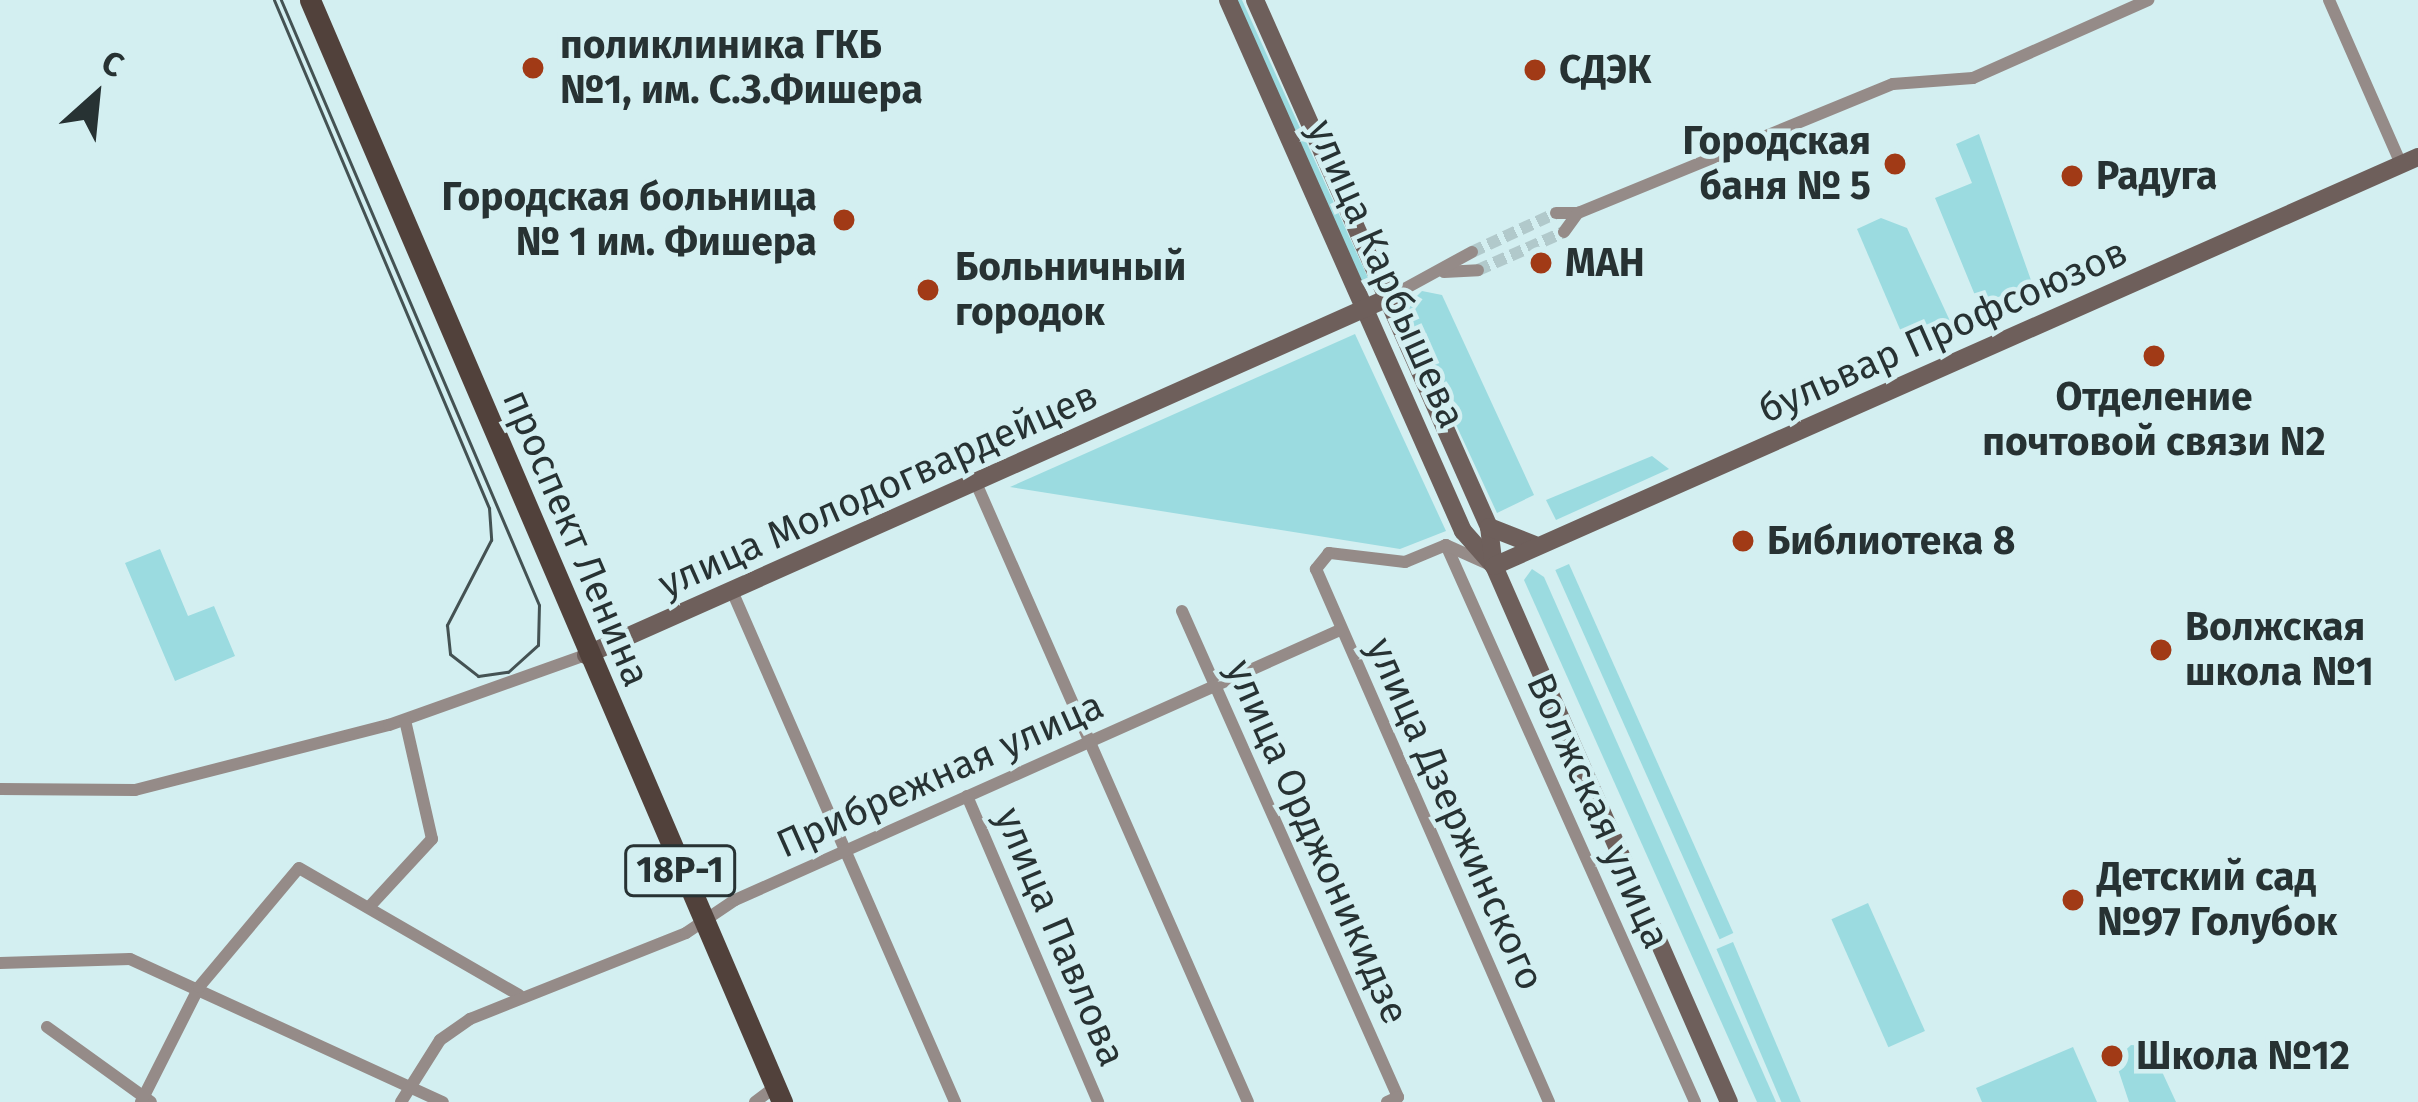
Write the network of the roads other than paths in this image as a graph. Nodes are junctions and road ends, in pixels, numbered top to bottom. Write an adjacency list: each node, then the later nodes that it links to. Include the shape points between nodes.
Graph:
1 (310, 0): 23 (main road, проспект Ленина / 18Р-1)
2 (1228, 0): 14 (street, улица Карбышева)
3 (1255, 0): 13 (street, улица Карбышева)
4 (2148, 0): 8 (street, via 1973,78 1893,84)
5 (2329, 0): 6 (street)
6 (2410, 161): 18 (street, бульвар Профсоюзов)
7 (1556, 213): 8 (street)
8 (1578, 213): 9 (street)
9 (1564, 232)
10 (1472, 252): 12 (street)
11 (1478, 270): 12 (street)
12 (1443, 272): 13 (street)
13 (1387, 298): 14 (street, улица Молодогвардейцев); 16 (street, улица Карбышева)
14 (1366, 308): 15 (street, улица Молодогвардейцев); 19 (street, улица Карбышева, via 1463,531)
15 (976, 483): 20 (street, улица Молодогвардейцев); 26 (street)
16 (1489, 526): 18 (street); 19 (street, улица Карбышева)
17 (1446, 545): 19 (street); 22 (street, улица Дзержинского, via 1405,562 1329,553 1316,569); 47 (street, Волжская улица)
18 (1535, 545): 19 (street, бульвар Профсоюзов)
19 (1494, 566): 48 (street, улица Карбышева)
20 (732, 591): 23 (street, улица Молодогвардейцев); 29 (street)
21 (1182, 611): 24 (street, улица Орджоникидзе)
22 (1340, 630): 24 (street, Прибрежная улица); 46 (street, улица Дзержинского)
23 (586, 655): 25 (street, улица Молодогвардейцев); 31 (main road, проспект Ленина / 18Р-1)
24 (1216, 686): 26 (street, Прибрежная улица); 39 (street, улица Орджоникидзе)
25 (405, 720): 27 (street, улица Молодогвардейцев, via 135,790); 30 (street, via 432,839)
26 (1089, 742): 28 (street, Прибрежная улица); 45 (street)
27 (0, 789)
28 (967, 796): 29 (street, Прибрежная улица); 44 (street, улица Павлова)
29 (845, 849): 31 (street, Прибрежная улица); 43 (street)
30 (371, 904): 33 (street, via 299,868); 34 (street)
31 (702, 921): 34 (street, Прибрежная улица); 37 (main road, проспект Ленина / 18Р-1)
32 (0, 964): 33 (street, via 130,959)
33 (200, 987): 36 (street); 38 (street)
34 (519, 995): 36 (street, Прибрежная улица, via 440,1040)
35 (46, 1027): 38 (street)
36 (410, 1085): 40 (street, Прибрежная улица); 41 (street)
37 (779, 1094): 42 (street)
38 (145, 1100)
39 (1392, 1100)
40 (401, 1102)
41 (443, 1102)
42 (755, 1102)
43 (955, 1102)
44 (1098, 1102)
45 (1248, 1102)
46 (1549, 1102)
47 (1695, 1102)
48 (1729, 1102)

